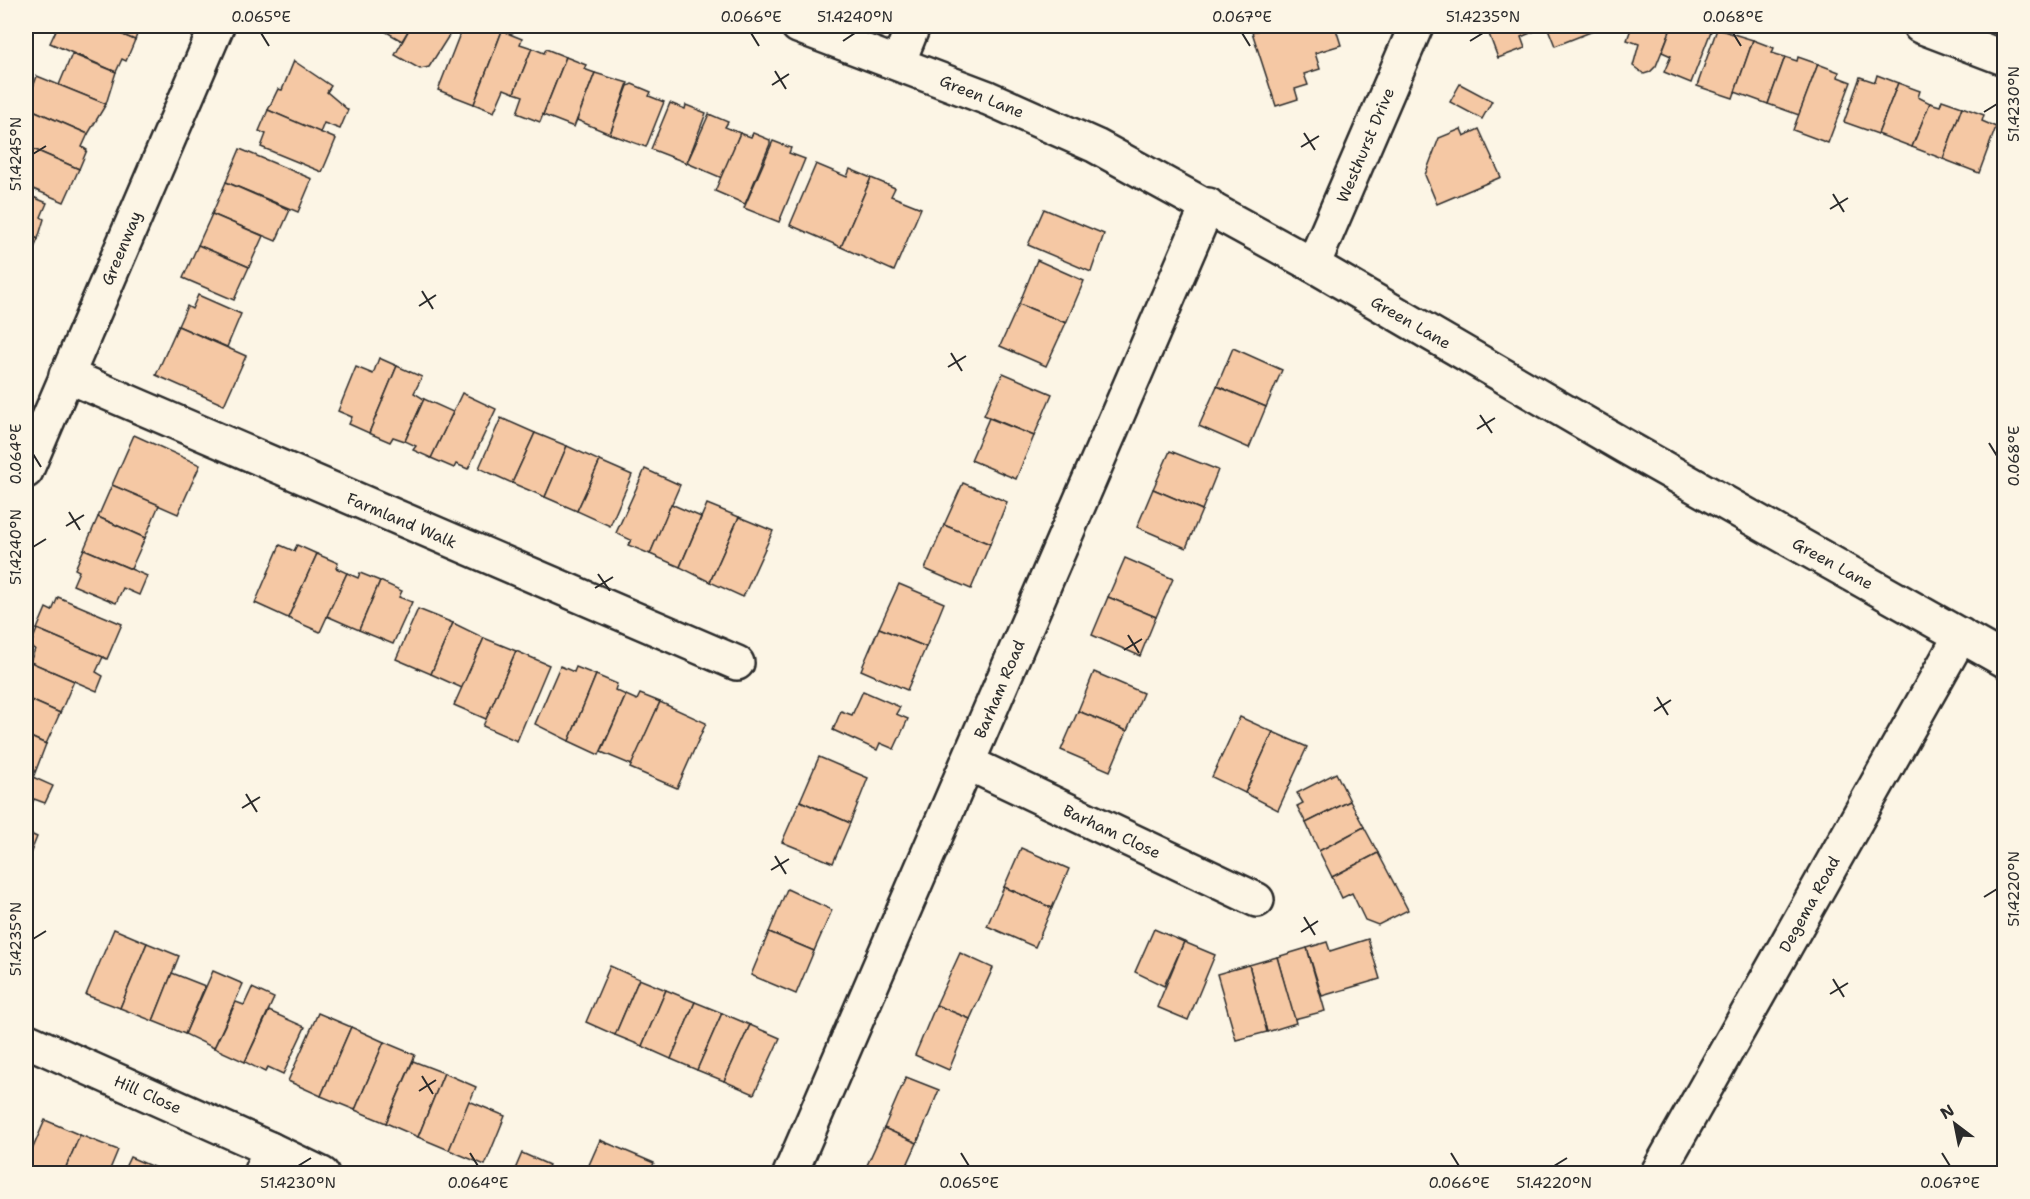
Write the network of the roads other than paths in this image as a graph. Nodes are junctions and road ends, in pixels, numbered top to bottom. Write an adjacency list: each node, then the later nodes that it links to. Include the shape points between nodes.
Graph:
1 (218, 26): 10 (street, Greenway)
2 (798, 26): 7 (street, Green Lane)
3 (913, 26): 7 (street)
4 (1416, 26): 9 (street, Westhurst Drive)
5 (1920, 26): 6 (street)
6 (2004, 58)
7 (898, 63): 8 (street, Green Lane, via 1096,146)
8 (1208, 205): 9 (street, Green Lane); 15 (street, Barham Road)
9 (1313, 265): 12 (street, Green Lane, via 1636,453)
10 (66, 375): 11 (street, Greenway); 14 (street, Farmland Walk)
11 (26, 471)
12 (1961, 635): 13 (street, Green Lane); 21 (street, Degema Road)
13 (2004, 660)
14 (737, 663)
15 (968, 763): 16 (street, Barham Close); 20 (street, Barham Road)
16 (1257, 900)
17 (26, 1040): 18 (street, Hill Close)
18 (265, 1161): 19 (street, Hill Close)
19 (322, 1173)
20 (790, 1173)
21 (1657, 1173)

